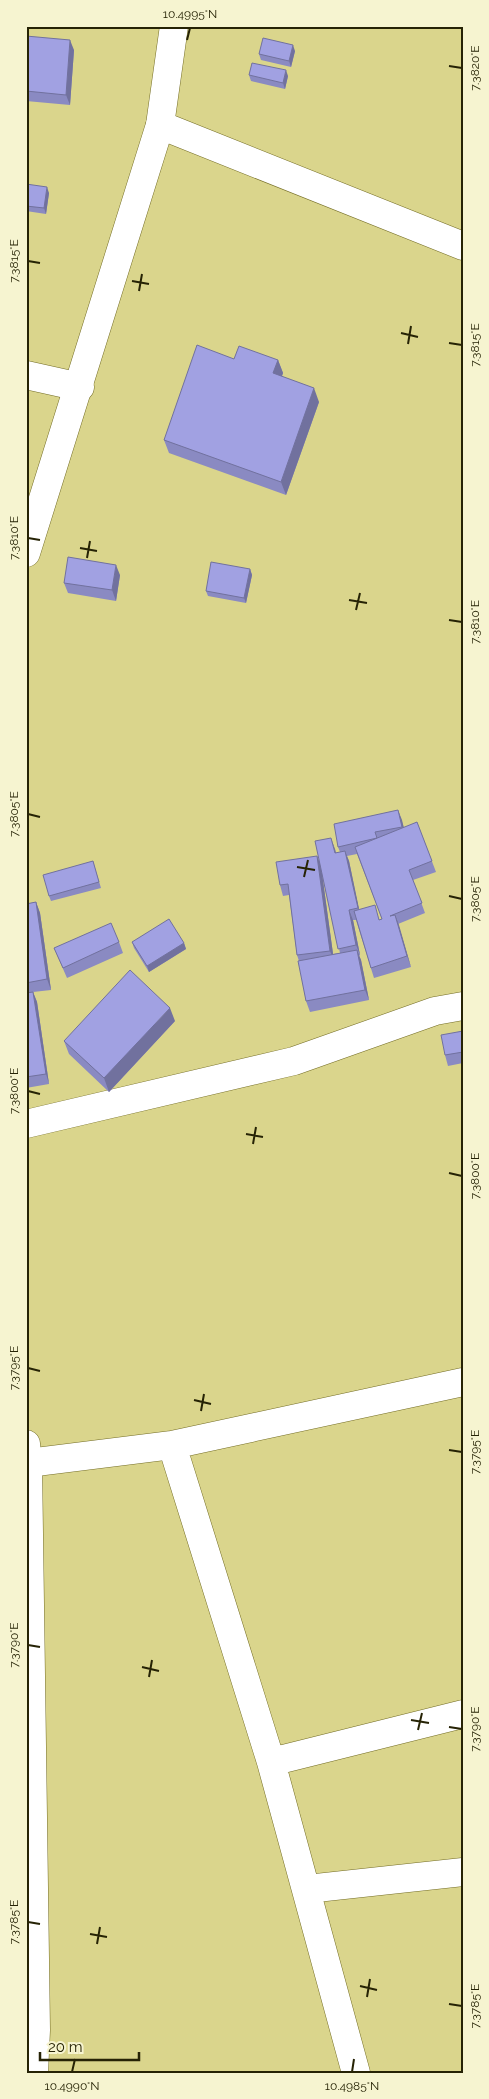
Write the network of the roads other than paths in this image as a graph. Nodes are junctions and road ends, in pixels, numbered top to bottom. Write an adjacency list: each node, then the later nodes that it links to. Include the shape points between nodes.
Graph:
1 (174, 26): 2 (street)
2 (160, 125): 3 (street); 5 (street)
3 (463, 246)
4 (26, 375): 5 (street)
5 (80, 387): 6 (street)
6 (26, 553)
7 (463, 1006): 8 (street, via 435,1011 294,1060)
8 (26, 1124)
9 (463, 1382): 10 (street)
10 (172, 1445): 11 (street); 13 (street)
11 (27, 1454): 16 (street)
12 (463, 1714): 13 (street)
13 (271, 1762): 15 (street)
14 (463, 1872): 15 (street)
15 (307, 1889): 18 (street)
16 (31, 2029): 17 (street)
17 (34, 2073)
18 (356, 2073)

